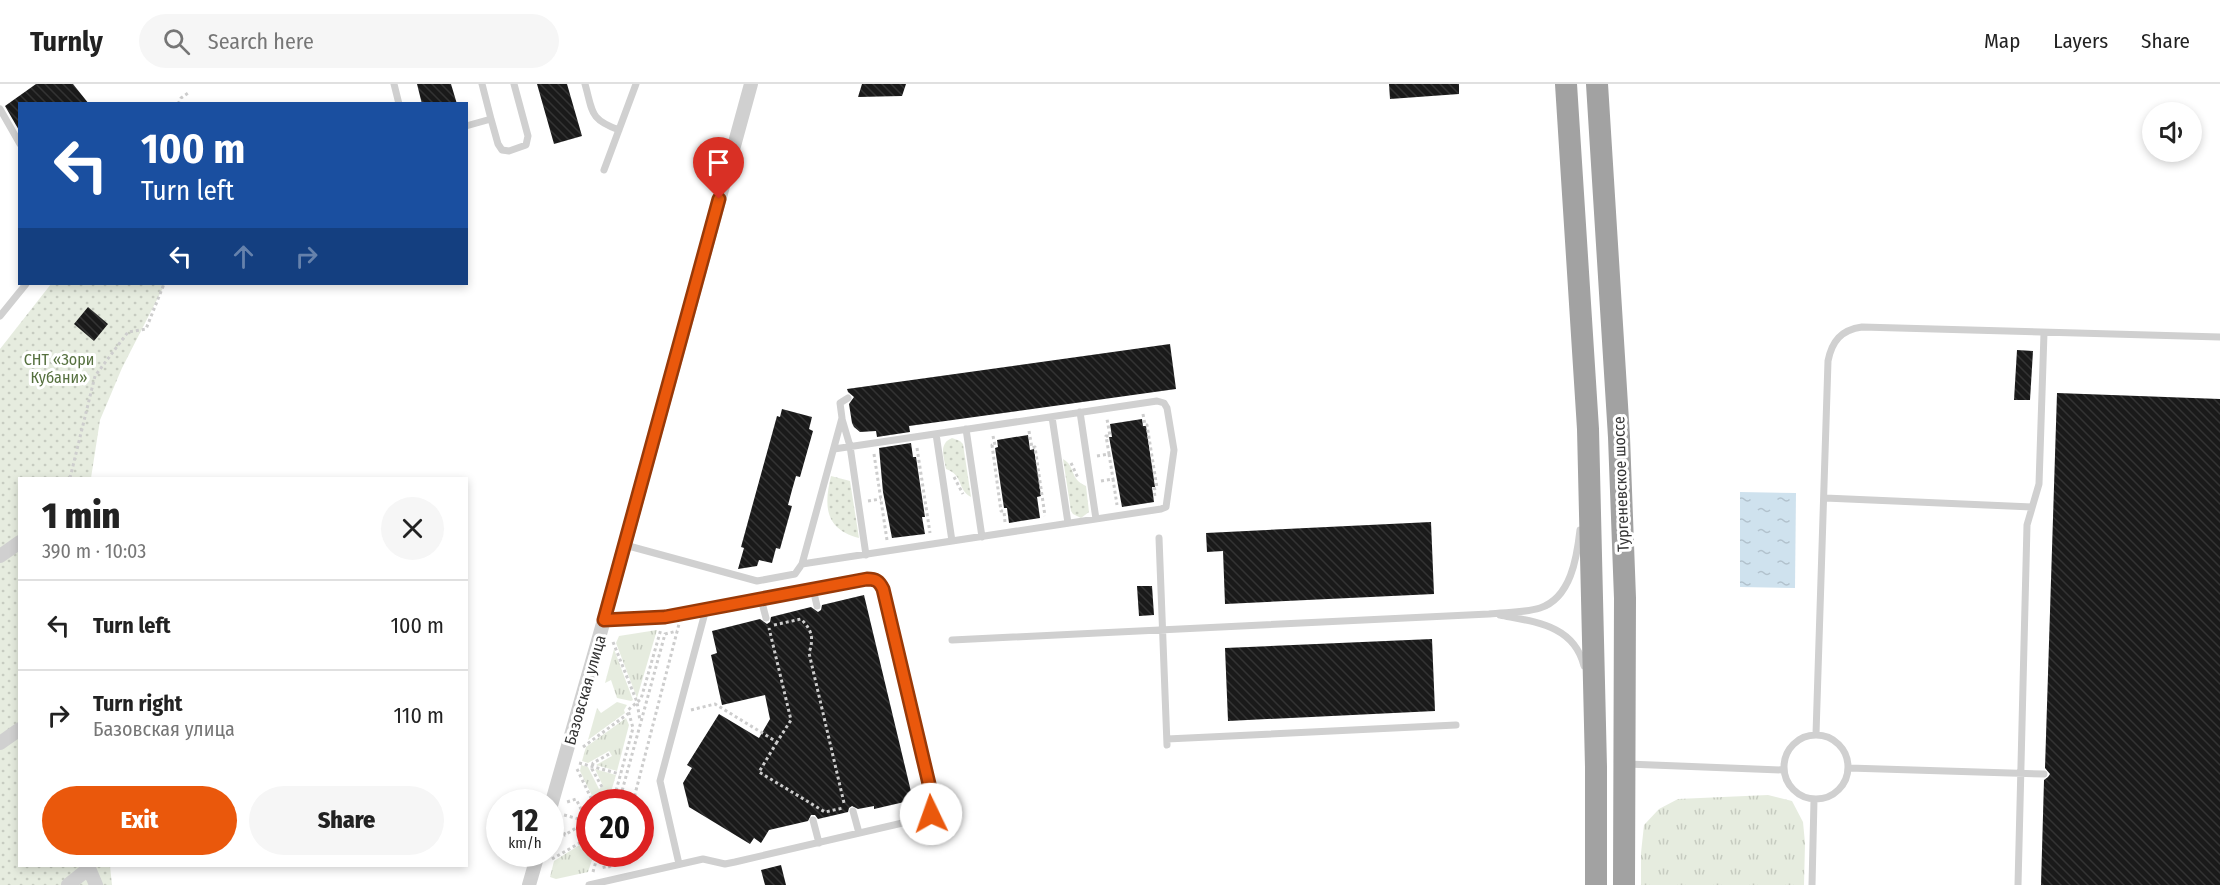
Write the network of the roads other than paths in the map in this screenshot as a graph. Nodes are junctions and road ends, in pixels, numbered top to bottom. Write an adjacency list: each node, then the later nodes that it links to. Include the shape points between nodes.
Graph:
1 (394, 84): 9 (lane)
2 (482, 84): 11 (lane)
3 (514, 84): 11 (lane, via 528,136 526,145 502,150)
4 (585, 84): 13 (lane, via 595,117)
5 (636, 84): 13 (lane)
6 (751, 84): 39 (street, Базовская улица)
7 (1566, 84): 25 (highway, Тургеневское шоссе)
8 (1597, 84): 57 (highway, Тургеневское шоссе, via 1619,437 1625,598)
9 (398, 102)
10 (0, 108): 14 (lane)
11 (491, 119): 12 (lane)
12 (468, 125)
13 (619, 130): 15 (lane)
14 (18, 140)
15 (604, 170)
16 (25, 285): 17 (lane)
17 (0, 316)
18 (2044, 333): 19 (lane); 29 (lane, via 1862,327 1850,328 1839,336 1828,361); 31 (lane, via 2039,484)
19 (2220, 337)
20 (848, 398): 23 (lane, via 840,403)
21 (1080, 412): 22 (lane); 32 (lane, via 1094,482); 32 (lane, via 1164,403 1174,450 1166,507)
22 (1052, 417): 24 (lane); 34 (lane)
23 (842, 418): 27 (lane); 28 (lane)
24 (966, 429): 26 (lane); 35 (lane)
25 (1588, 429): 30 (lane); 52 (highway, Тургеневское шоссе)
26 (936, 434): 27 (lane); 37 (lane)
27 (850, 446): 28 (lane); 40 (lane)
28 (834, 449): 42 (lane)
29 (1825, 498): 31 (lane); 55 (lane)
30 (1581, 500)
31 (2032, 507): 60 (lane, via 2027,525)
32 (1096, 519): 34 (lane)
33 (1581, 520): 47 (lane, via 1571,574 1551,602 1539,609)
34 (1068, 523): 35 (lane)
35 (982, 537): 37 (lane)
36 (1159, 538): 50 (lane)
37 (952, 541): 40 (lane)
38 (18, 543): 41 (street)
39 (625, 545): 42 (lane, via 757,581 795,574); 49 (street, Базовская улица)
40 (866, 555): 42 (lane)
41 (0, 556)
42 (802, 564)
43 (813, 589): 44 (lane); 45 (lane); 66 (lane, via 867,579 880,583 934,805 931,814 924,818)
44 (761, 599): 46 (lane); 48 (lane)
45 (817, 606)
46 (706, 609): 49 (lane, via 665,617); 68 (lane, via 660,781)
47 (1489, 614): 50 (lane); 52 (lane, via 1544,623 1573,643 1582,659)
48 (766, 618)
49 (604, 620): 62 (street, Базовская улица)
50 (1163, 630): 51 (lane); 53 (lane, via 1167,742)
51 (952, 640)
52 (1595, 723): 75 (highway, Тургеневское шоссе)
53 (1456, 725)
54 (18, 730): 56 (street)
55 (1816, 734): 58 (lane, via 1833,739 1846,752); 59 (lane, via 1798,740 1787,752)
56 (0, 743)
57 (1623, 764): 59 (lane); 76 (highway, Тургеневское шоссе)
58 (1849, 768): 60 (lane); 63 (lane, via 1843,786 1830,797)
59 (1784, 770): 63 (lane, via 1798,795)
60 (2020, 774): 61 (lane); 78 (lane)
61 (2044, 774)
62 (556, 789)
63 (1814, 800): 77 (lane)
64 (853, 810): 66 (lane)
65 (813, 820): 67 (lane)
66 (859, 833): 67 (lane)
67 (819, 843): 68 (lane, via 725,864 702,859)
68 (679, 864): 74 (lane)
69 (88, 867): 71 (street); 72 (street)
70 (534, 867): 73 (street)
71 (68, 885)
72 (96, 885)
73 (529, 885)
74 (589, 885)
75 (1596, 885)
76 (1624, 885)
77 (1812, 885)
78 (2018, 885)

